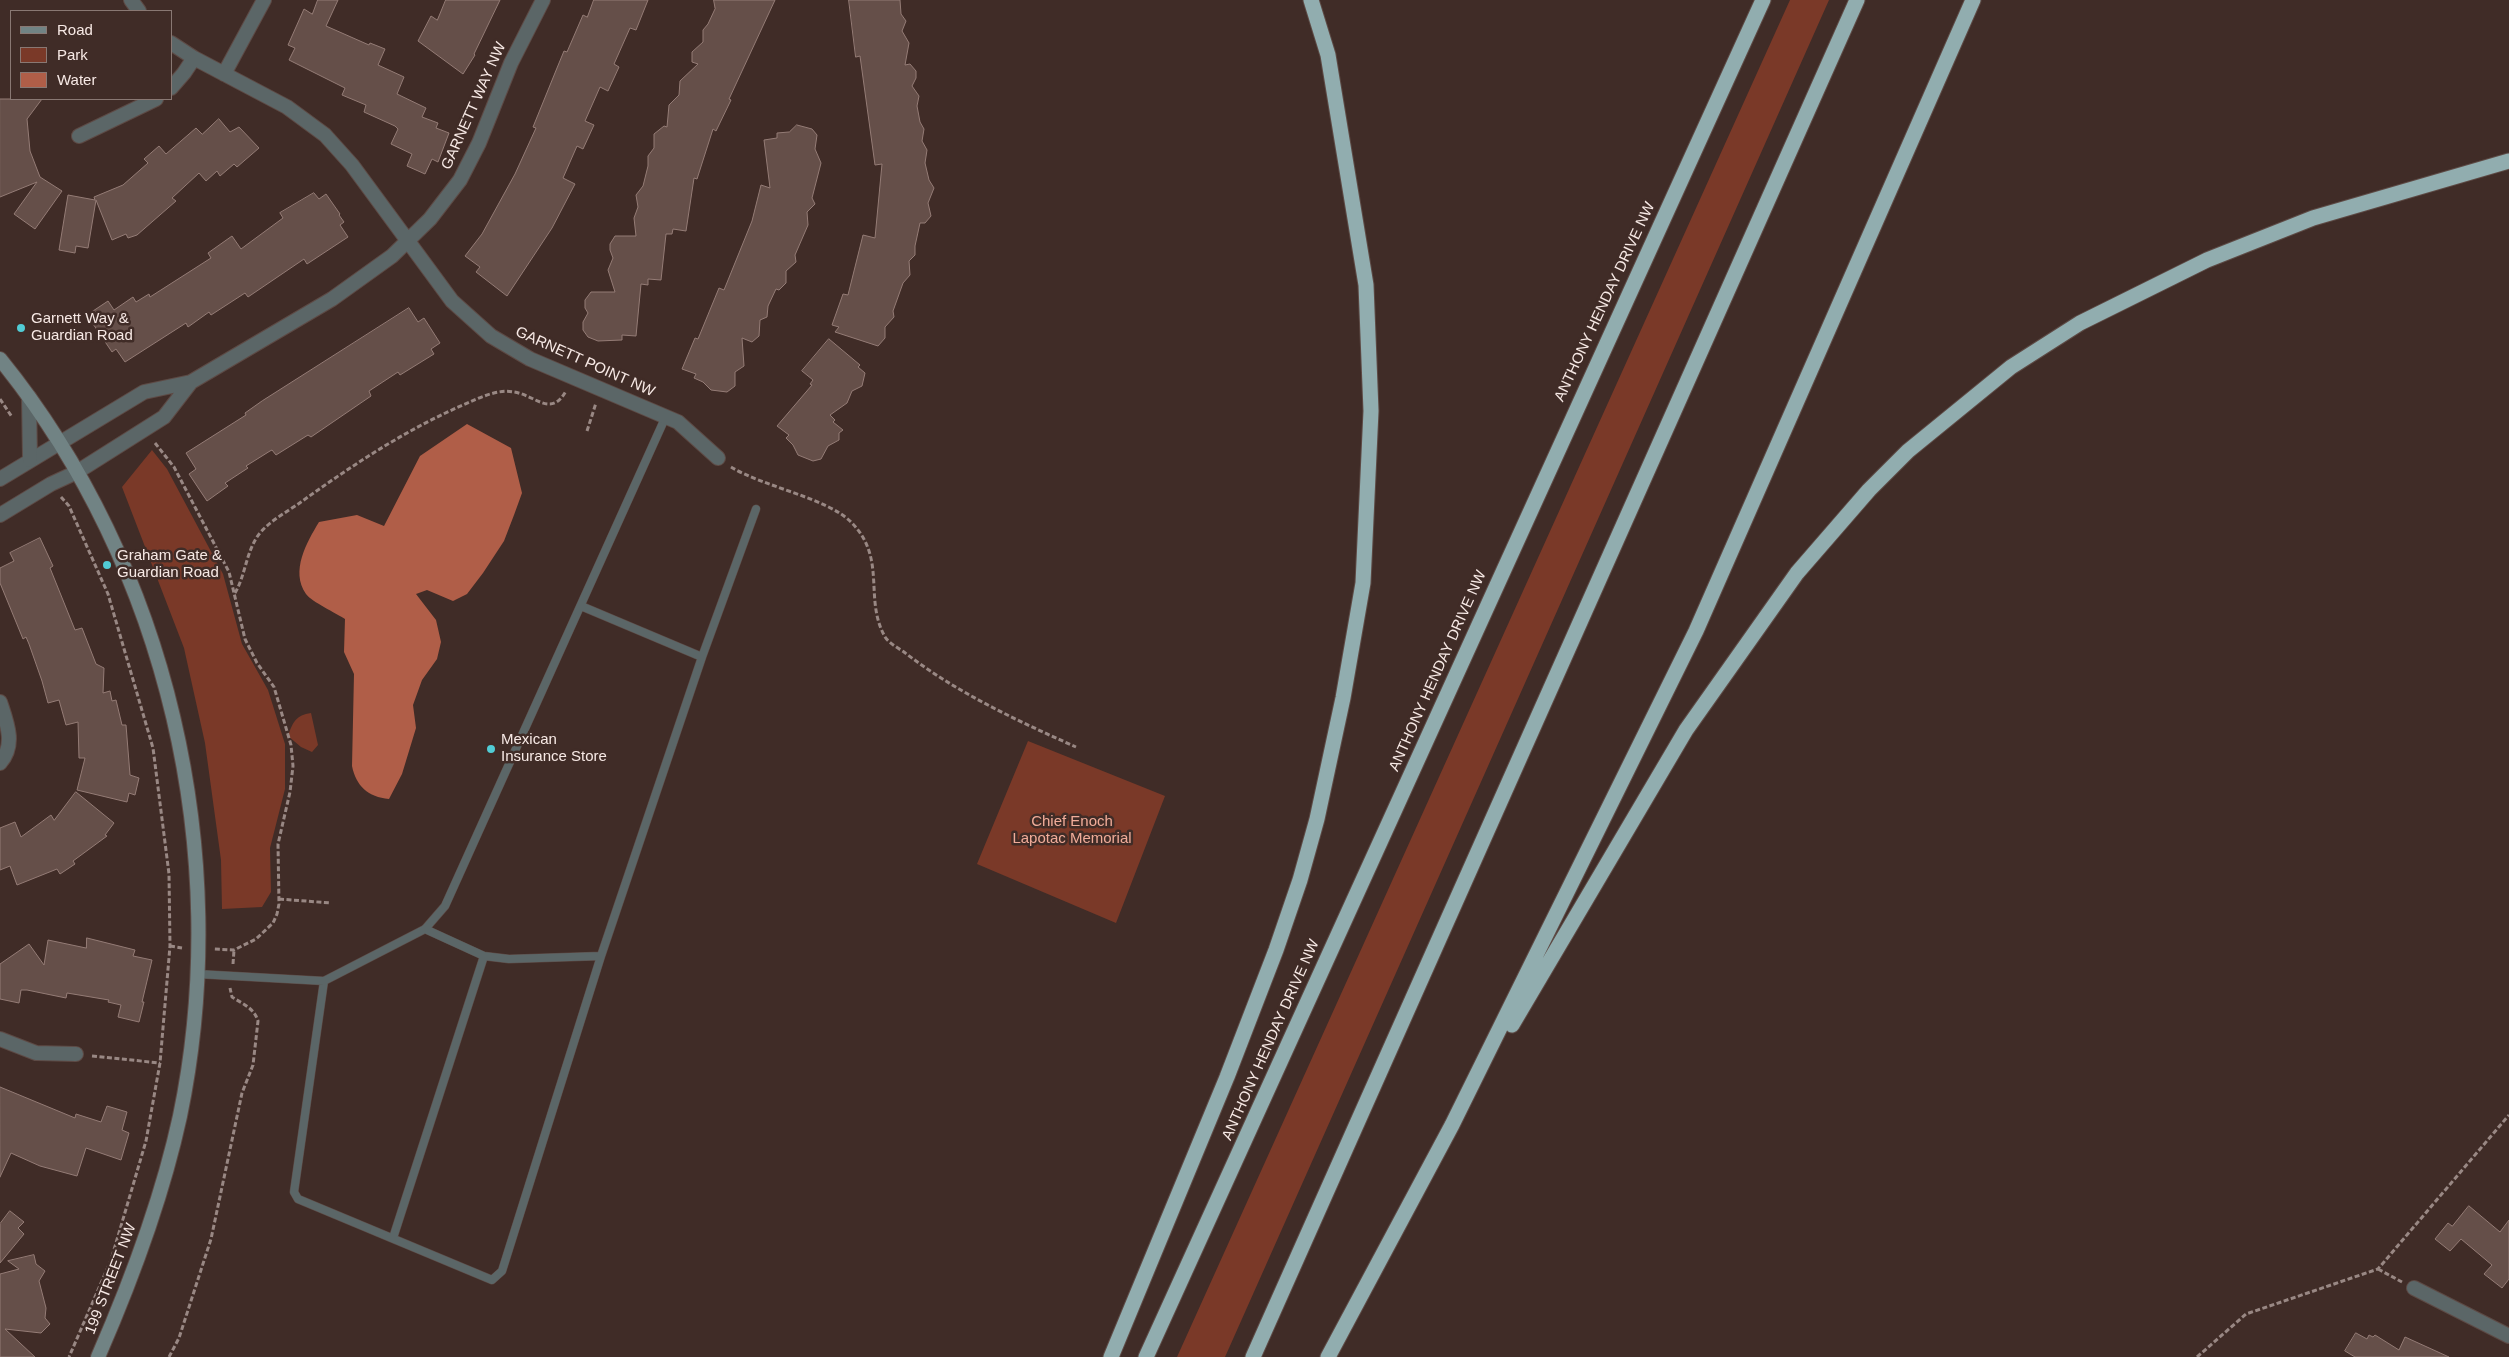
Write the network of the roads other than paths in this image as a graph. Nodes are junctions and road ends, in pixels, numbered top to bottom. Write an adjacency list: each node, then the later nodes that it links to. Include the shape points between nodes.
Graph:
1 (264, 0): 9 (street)
2 (543, 0): 14 (street, GARNETT WAY NW, via 511,63 470,162 439,209)
3 (1311, 0): 42 (highway, via 1328,55 1366,285 1371,411 1363,583 1318,819 1300,880 1227,1077)
4 (1763, 0): 43 (highway, ANTHONY HENDAY DRIVE NW)
5 (1856, 0): 44 (highway)
6 (1973, 0): 37 (highway, via 1696,631)
7 (172, 44): 8 (street)
8 (194, 58): 9 (street); 10 (street)
9 (224, 74): 14 (street, via 287,107 325,135 352,165)
10 (172, 87)
11 (154, 100): 12 (street)
12 (79, 136)
13 (2509, 161): 37 (highway, via 2313,218 2207,260 2080,323 2011,367 1908,451 1869,490 1798,573 1686,730)
14 (408, 242): 16 (street, GARNETT WAY NW, via 332,300); 18 (street, GARNETT POINT NW, via 452,301 478,326 530,359)
15 (0, 359): 17 (main road, 199 STREET NW)
16 (191, 382): 19 (street, GARNETT WAY NW, via 144,392); 22 (street, GARNETT WAY NW, via 164,416)
17 (29, 397): 19 (main road, 199 STREET NW); 21 (street)
18 (666, 416): 20 (street, GARNETT POINT NW, via 686,428); 26 (lane)
19 (60, 444): 21 (street, GARNETT WAY NW); 22 (main road, 199 STREET NW)
20 (718, 458)
21 (30, 460): 23 (street, GARNETT WAY NW)
22 (78, 472): 25 (street, GARNETT WAY NW, via 51,484); 33 (main road, 199 STREET NW, via 137,597 170,704 190,812 197,903)
23 (0, 479)
24 (756, 509): 27 (lane)
25 (0, 515)
26 (581, 606): 27 (lane); 30 (lane, via 445,906)
27 (702, 657): 32 (lane)
28 (0, 702): 29 (street, via 9,738 7,755)
29 (0, 763)
30 (425, 930): 31 (lane); 34 (lane)
31 (484, 956): 32 (lane, via 509,959); 38 (lane)
32 (601, 956): 38 (lane, via 502,1271 492,1280)
33 (197, 974): 34 (lane); 41 (main road, 199 STREET NW, via 192,1038 168,1166 132,1277)
34 (324, 981): 38 (lane, via 294,1192 298,1199)
35 (0, 1039): 36 (street, via 36,1053)
36 (76, 1054)
37 (1452, 1125): 45 (highway)
38 (393, 1238)
39 (2414, 1288): 40 (street)
40 (2509, 1336)
41 (98, 1357)
42 (1111, 1357)
43 (1146, 1357)
44 (1253, 1357)
45 (1328, 1357)

